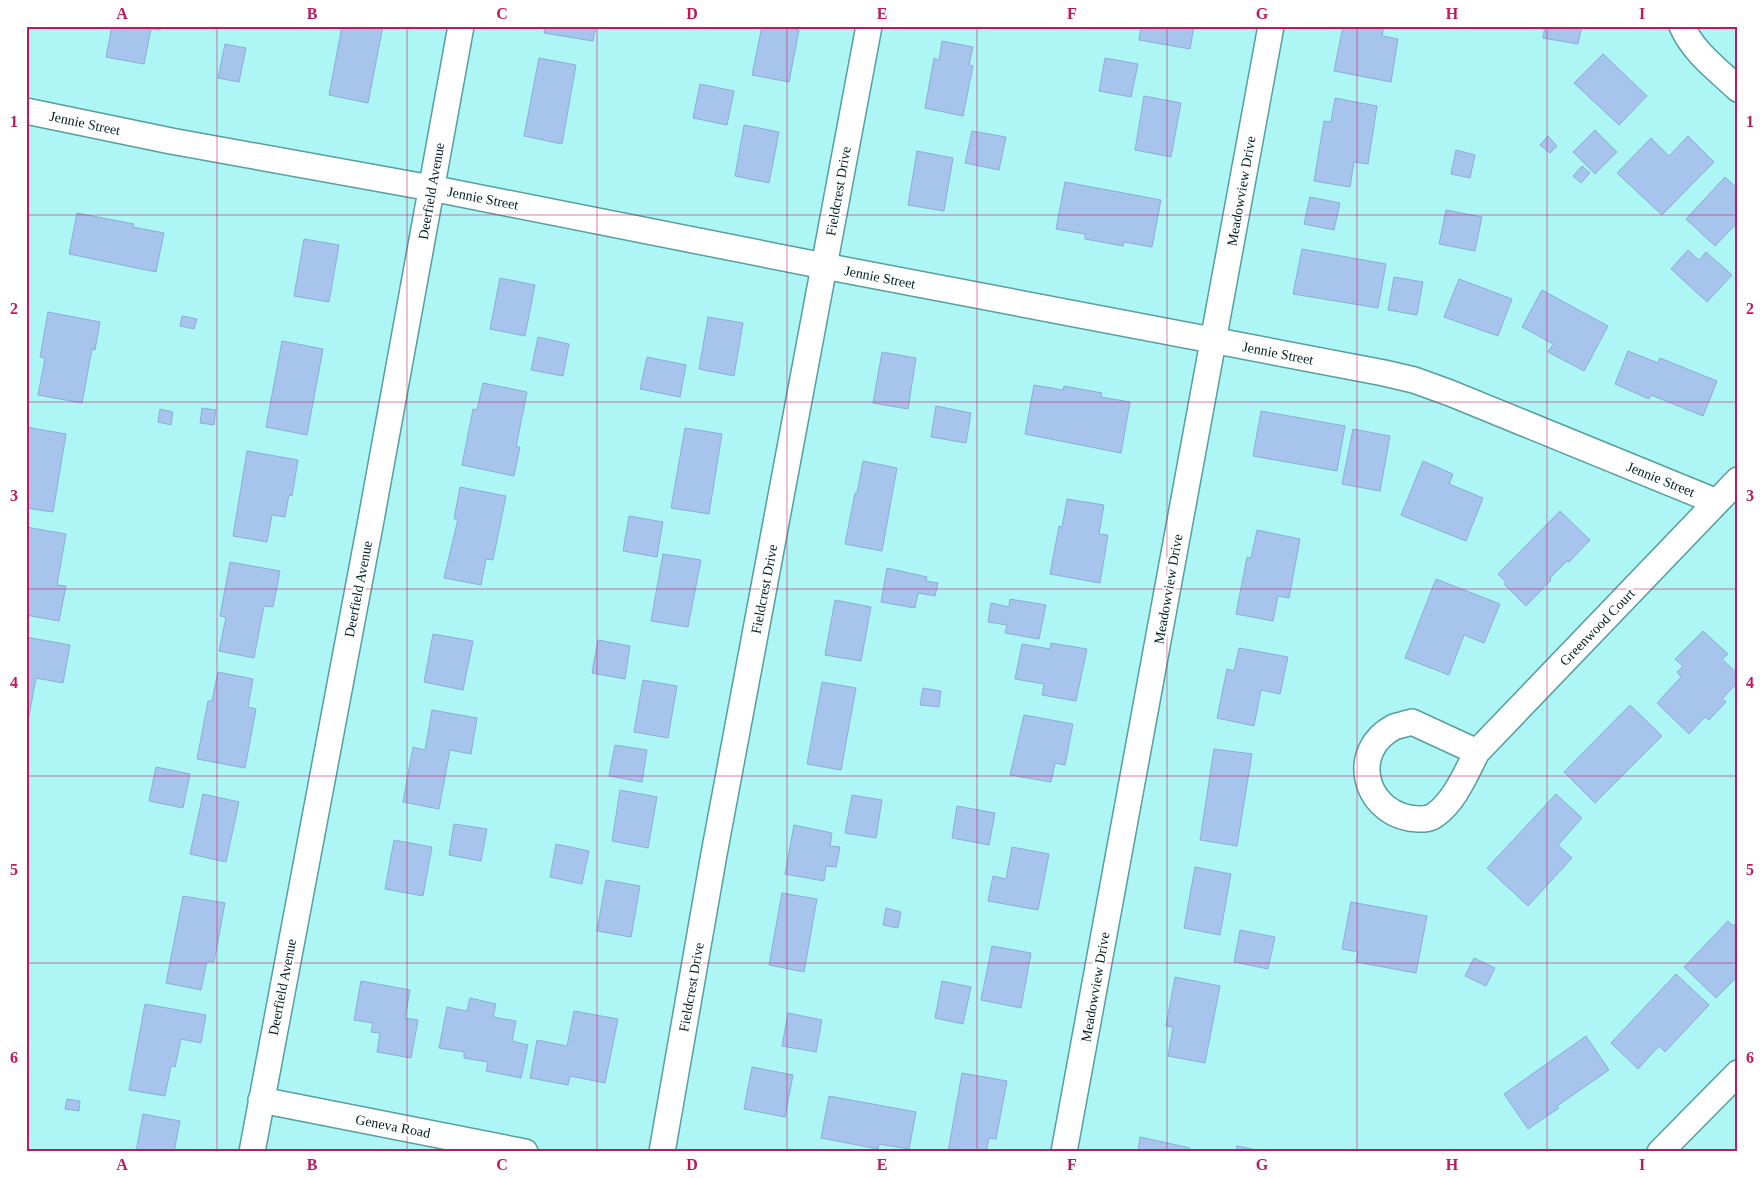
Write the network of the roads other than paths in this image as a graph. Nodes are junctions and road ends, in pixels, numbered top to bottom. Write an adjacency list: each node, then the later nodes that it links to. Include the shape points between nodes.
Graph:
1 (461, 26): 7 (street, Deerfield Avenue)
2 (869, 26): 8 (street, Fieldcrest Drive)
3 (1271, 26): 9 (street, Meadowview Drive)
4 (1682, 26): 5 (street, via 1695,48)
5 (1738, 89)
6 (26, 111): 7 (street, Jennie Street)
7 (431, 188): 8 (street, Jennie Street); 14 (street, Deerfield Avenue)
8 (824, 266): 9 (street, Jennie Street); 17 (street, Fieldcrest Drive)
9 (1214, 341): 11 (street, Jennie Street, via 1414,380); 18 (street, Meadowview Drive)
10 (1738, 480): 11 (street, Greenwood Court)
11 (1717, 502): 12 (street, Greenwood Court)
12 (1477, 752): 12 (street, Greenwood Court, via 1412,722 1394,727 1379,738 1368,756 1366,774 1373,793 1386,808 1400,816 1420,820 1434,816 1450,800)
13 (1738, 1073): 19 (street)
14 (261, 1100): 15 (street, Deerfield Avenue); 16 (street, Geneva Road)
15 (252, 1152)
16 (525, 1152)
17 (662, 1152)
18 (1064, 1152)
19 (1660, 1152)

